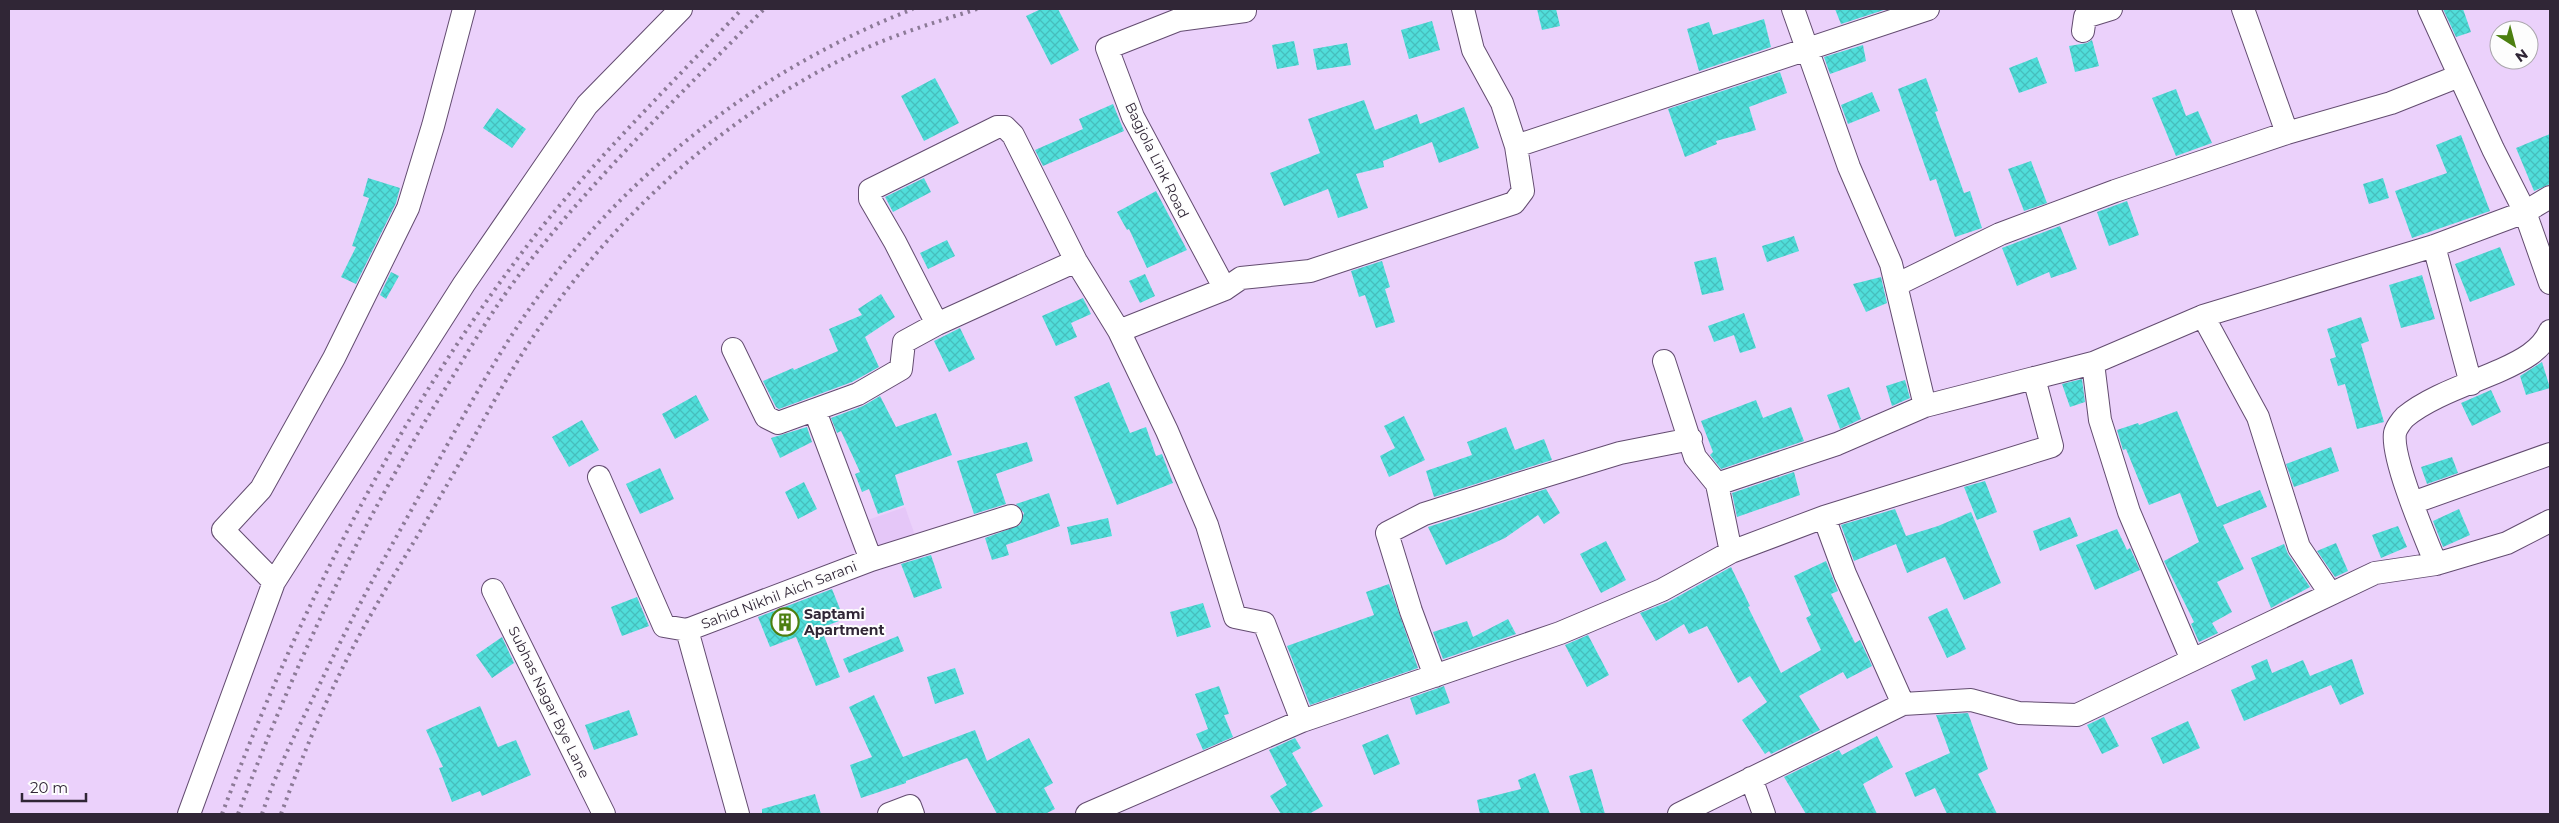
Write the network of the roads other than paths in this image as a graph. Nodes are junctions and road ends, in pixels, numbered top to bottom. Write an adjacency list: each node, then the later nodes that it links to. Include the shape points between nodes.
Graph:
1 (464, 9): 44 (street, via 408,208 334,358 261,489 223,530)
2 (681, 9): 44 (street, via 588,105 464,284)
3 (1464, 9): 14 (street, via 1473,50 1502,102)
4 (1793, 9): 11 (street)
5 (1928, 9): 11 (street)
6 (2111, 9): 10 (street, via 2085,17)
7 (2244, 9): 13 (street)
8 (2428, 9): 12 (street)
9 (1245, 11): 21 (street, Bagjola Link Road, via 1178,20 1107,48 1133,117)
10 (2083, 31)
11 (1807, 48): 14 (street); 20 (street, via 1849,167)
12 (2459, 76): 13 (street, via 2391,103); 16 (street)
13 (2287, 133): 20 (street, via 2000,234)
14 (1516, 146): 21 (street, via 1523,191 1514,203 1310,271 1241,278)
15 (2550, 197): 16 (street)
16 (2525, 212): 17 (street); 19 (street)
17 (2434, 246): 22 (street); 30 (street)
18 (1076, 261): 23 (street); 23 (street, via 1013,135 1005,127 997,127 870,190 870,199); 25 (street)
19 (2550, 283)
20 (1896, 285): 31 (street)
21 (1225, 289): 25 (street)
22 (2204, 316): 28 (street); 46 (street, via 2258,416 2299,547)
23 (937, 324): 32 (street, via 904,342 901,368 858,394)
24 (2550, 330): 30 (street, via 2545,341 2523,360)
25 (1119, 332): 51 (street, via 1167,431 1207,526 1235,617 1264,623)
26 (733, 349): 32 (street, via 766,417 778,423)
27 (1664, 362): 33 (street)
28 (2093, 363): 29 (street); 48 (street, via 2100,420 2129,512)
29 (2034, 378): 31 (street); 39 (street, via 2052,446)
30 (2471, 384): 37 (street, via 2422,406 2404,418 2395,432 2396,452)
31 (1925, 406): 36 (street, via 1837,444)
32 (815, 411): 42 (street, Sahid Nikhil Aich Sarani)
33 (1690, 440): 36 (street, via 1696,457); 49 (street, via 1620,453 1525,482 1424,514 1387,533)
34 (2550, 454): 37 (street)
35 (599, 477): 47 (street, via 664,626)
36 (1716, 484): 41 (street)
37 (2412, 503): 43 (street)
38 (1011, 516): 42 (street)
39 (1824, 517): 41 (street); 50 (street, via 1845,574)
40 (2550, 521): 43 (street, via 2507,542)
41 (1731, 552): 49 (street, via 1662,590 1560,633)
42 (872, 560): 47 (street, Sahid Nikhil Aich Sarani)
43 (2436, 564): 46 (street, via 2375,573)
44 (274, 582): 53 (street)
45 (493, 590): 54 (street, Subhas Nagar Bye Lane)
46 (2330, 594): 48 (street)
47 (687, 630): 55 (street, Sahid Nikhil Aich Sarani)
48 (2192, 660): 50 (street, via 2077,715 2019,713 1971,700)
49 (1435, 676): 51 (street)
50 (1903, 704): 52 (street)
51 (1302, 721): 58 (street)
52 (1752, 778): 59 (street); 60 (street)
53 (189, 814)
54 (604, 814)
55 (738, 814)
56 (889, 814): 57 (street, via 910,806)
57 (913, 814)
58 (1087, 814)
59 (1680, 814)
60 (1764, 814)

